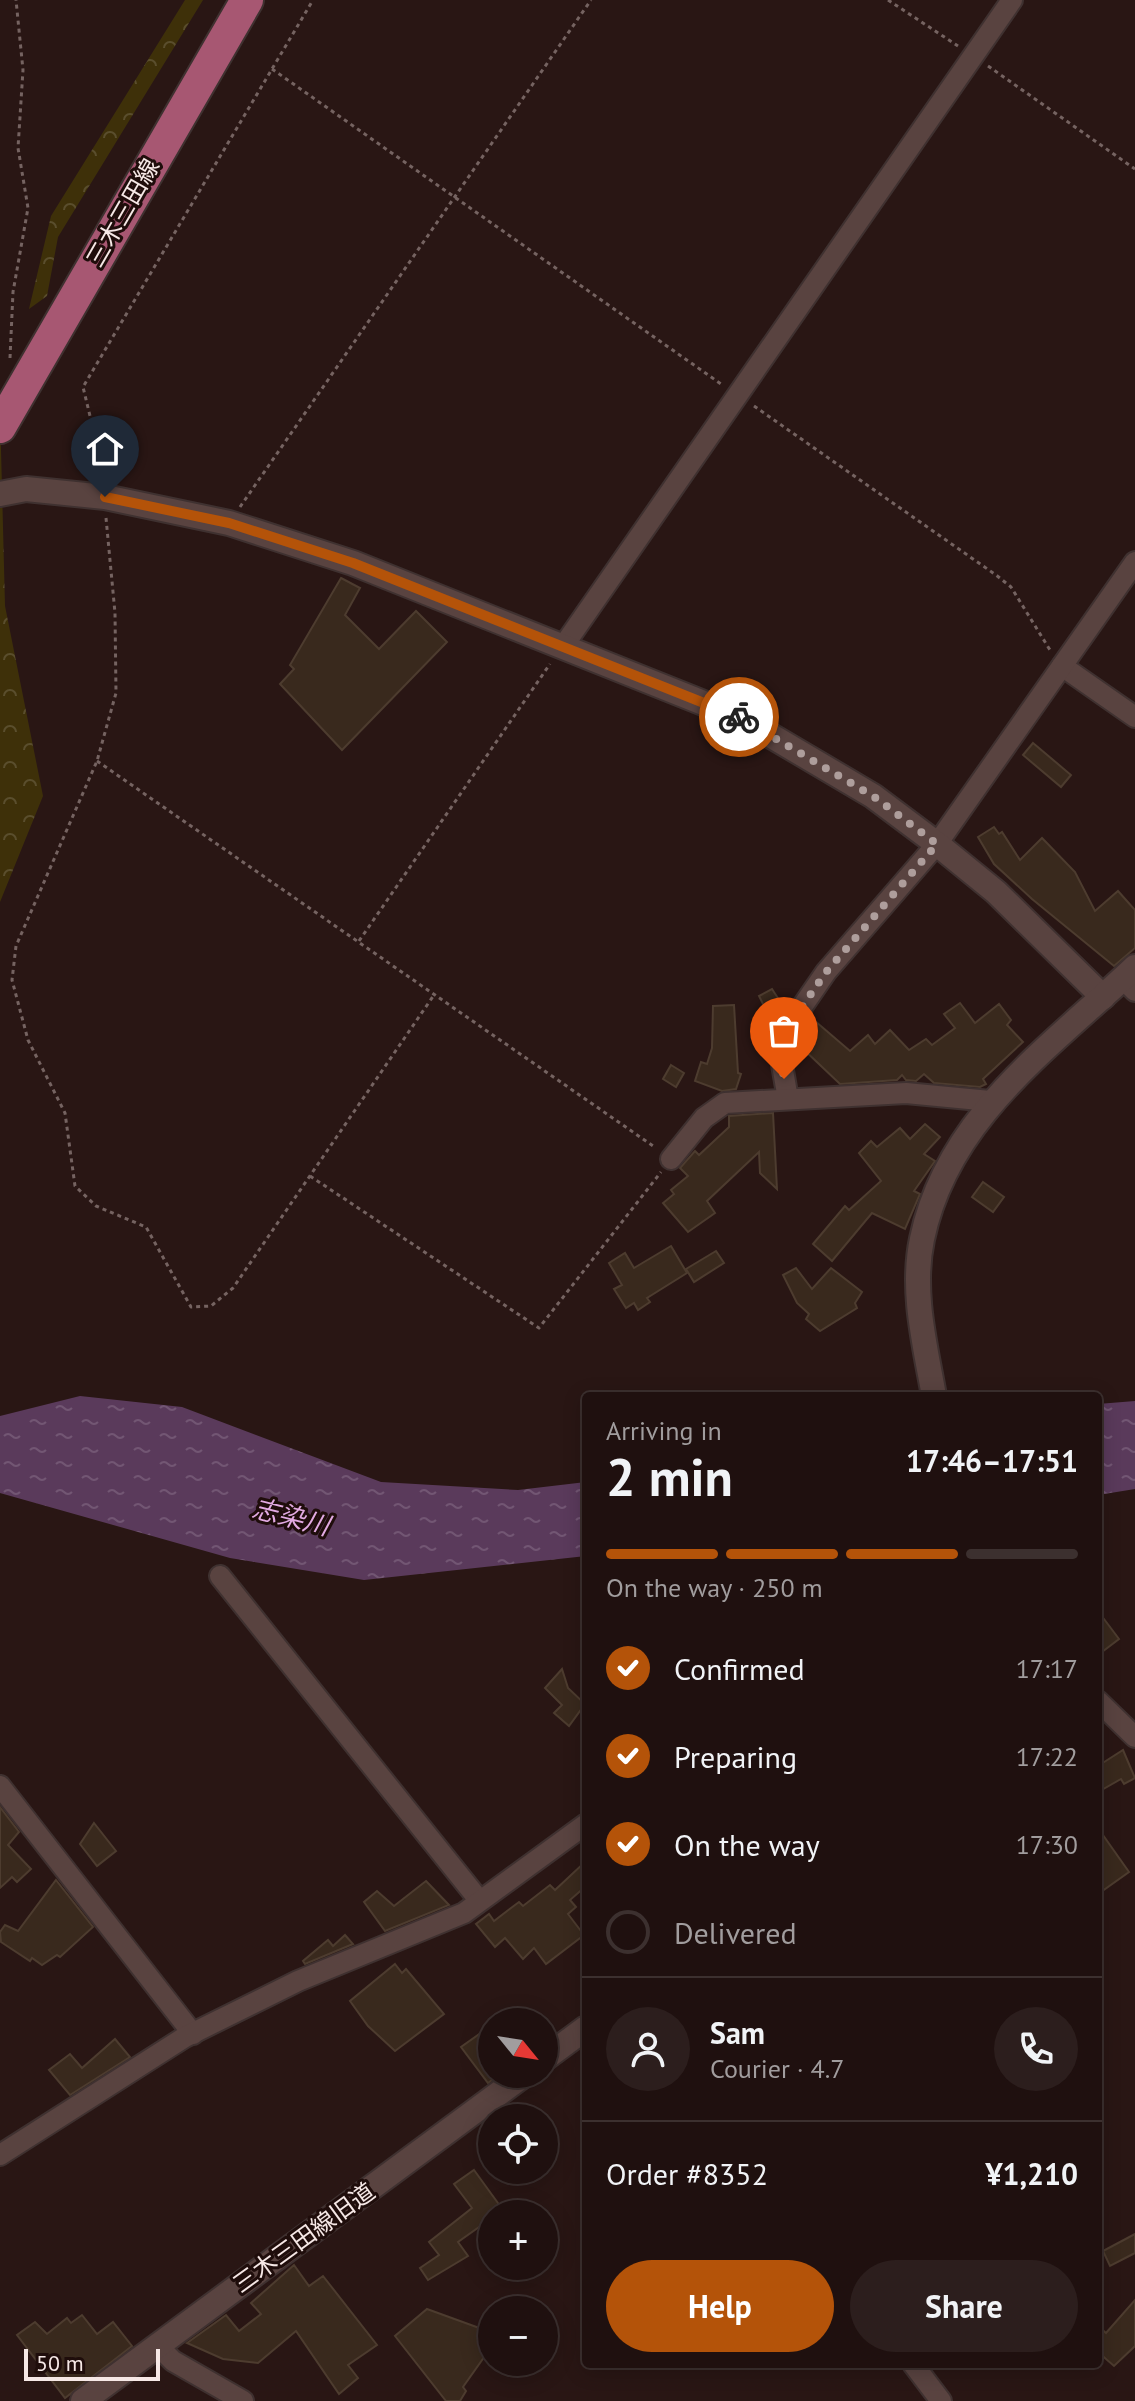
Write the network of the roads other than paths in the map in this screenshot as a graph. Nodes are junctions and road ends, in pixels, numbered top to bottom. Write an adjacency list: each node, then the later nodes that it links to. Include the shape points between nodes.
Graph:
1 (247, 0): 3 (main road, 三木三田線)
2 (1012, 0): 6 (street)
3 (0, 427)
4 (0, 494): 6 (street, via 26,489 105,497 229,523 353,563)
5 (1131, 575): 7 (street)
6 (562, 648): 9 (street, via 741,718 873,796)
7 (1062, 666): 8 (street); 9 (street)
8 (1135, 717)
9 (937, 844): 11 (street, via 996,892); 12 (street, via 826,972 793,1020 781,1059)
10 (1131, 979): 11 (street)
11 (1103, 997): 13 (street)
12 (788, 1099): 13 (street, via 906,1093); 14 (street, via 725,1103 704,1118)
13 (990, 1101): 15 (street, via 950,1163 922,1239 920,1317)
14 (671, 1159)
15 (933, 1392)
16 (220, 1576): 21 (street)
17 (1102, 1705): 18 (street)
18 (1135, 1737)
19 (0, 1786): 23 (street)
20 (582, 1827): 21 (street)
21 (479, 1900): 23 (street, via 464,1913 298,1981)
22 (582, 2031): 24 (street)
23 (193, 2034): 26 (street)
24 (558, 2049)
25 (506, 2088): 27 (street, 三木三田線旧道)
26 (0, 2155)
27 (158, 2346): 29 (street, 三木三田線旧道); 30 (street, via 173,2361)
28 (916, 2368): 31 (street)
29 (83, 2401)
30 (243, 2401)
31 (941, 2401)

